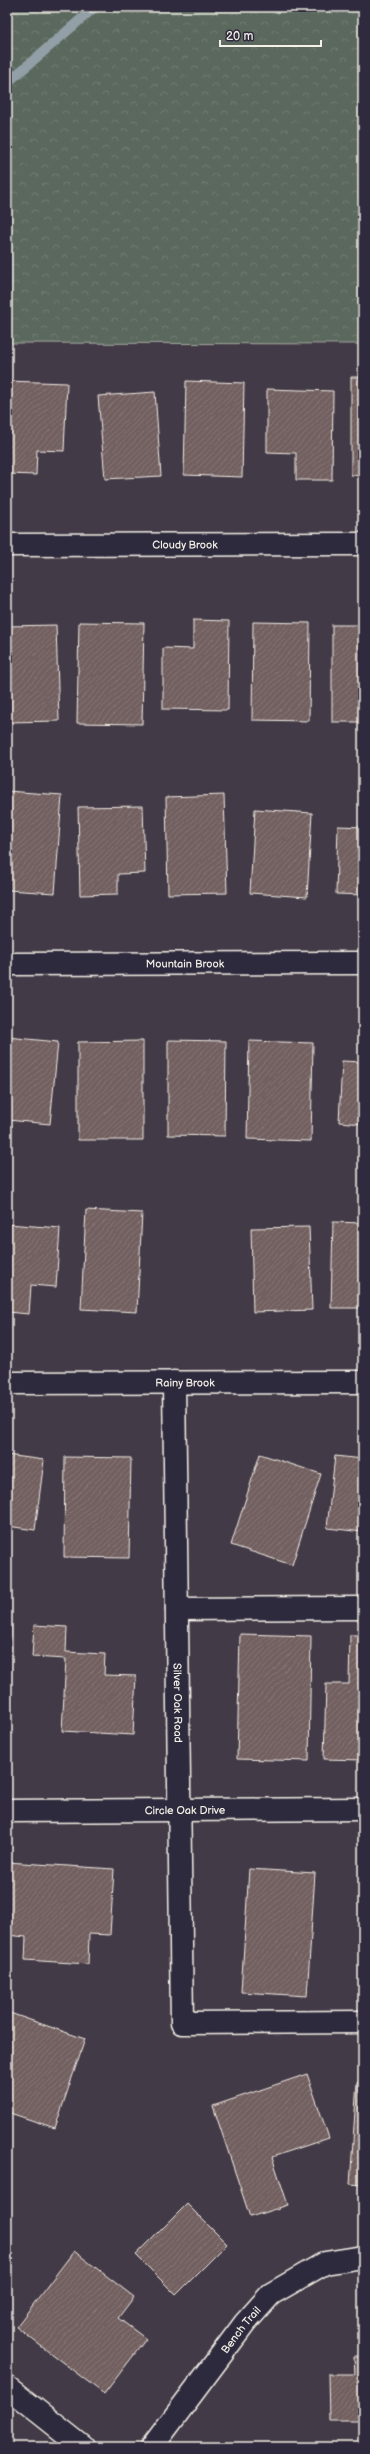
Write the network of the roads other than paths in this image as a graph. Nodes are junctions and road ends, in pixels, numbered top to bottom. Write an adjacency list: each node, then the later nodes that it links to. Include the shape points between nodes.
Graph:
1 (363, 544): 2 (street, Cloudy Brook)
2 (7, 545)
3 (363, 963): 4 (street, Mountain Brook)
4 (7, 964)
5 (174, 1382): 6 (street, Rainy Brook); 7 (street, Rainy Brook); 9 (street, Silver Oak Road)
6 (363, 1382)
7 (7, 1383)
8 (363, 1608): 9 (street)
9 (177, 1609): 11 (street, Silver Oak Road)
10 (363, 1809): 11 (street, Circle Oak Drive)
11 (180, 1810): 12 (street, Circle Oak Drive); 13 (street, Silver Oak Road, via 182,2023)
12 (7, 1811)
13 (363, 2022)
14 (363, 2257): 17 (street, Bench Trail, via 325,2263 271,2294 245,2323)
15 (7, 2387): 16 (street)
16 (83, 2447)
17 (152, 2447)

